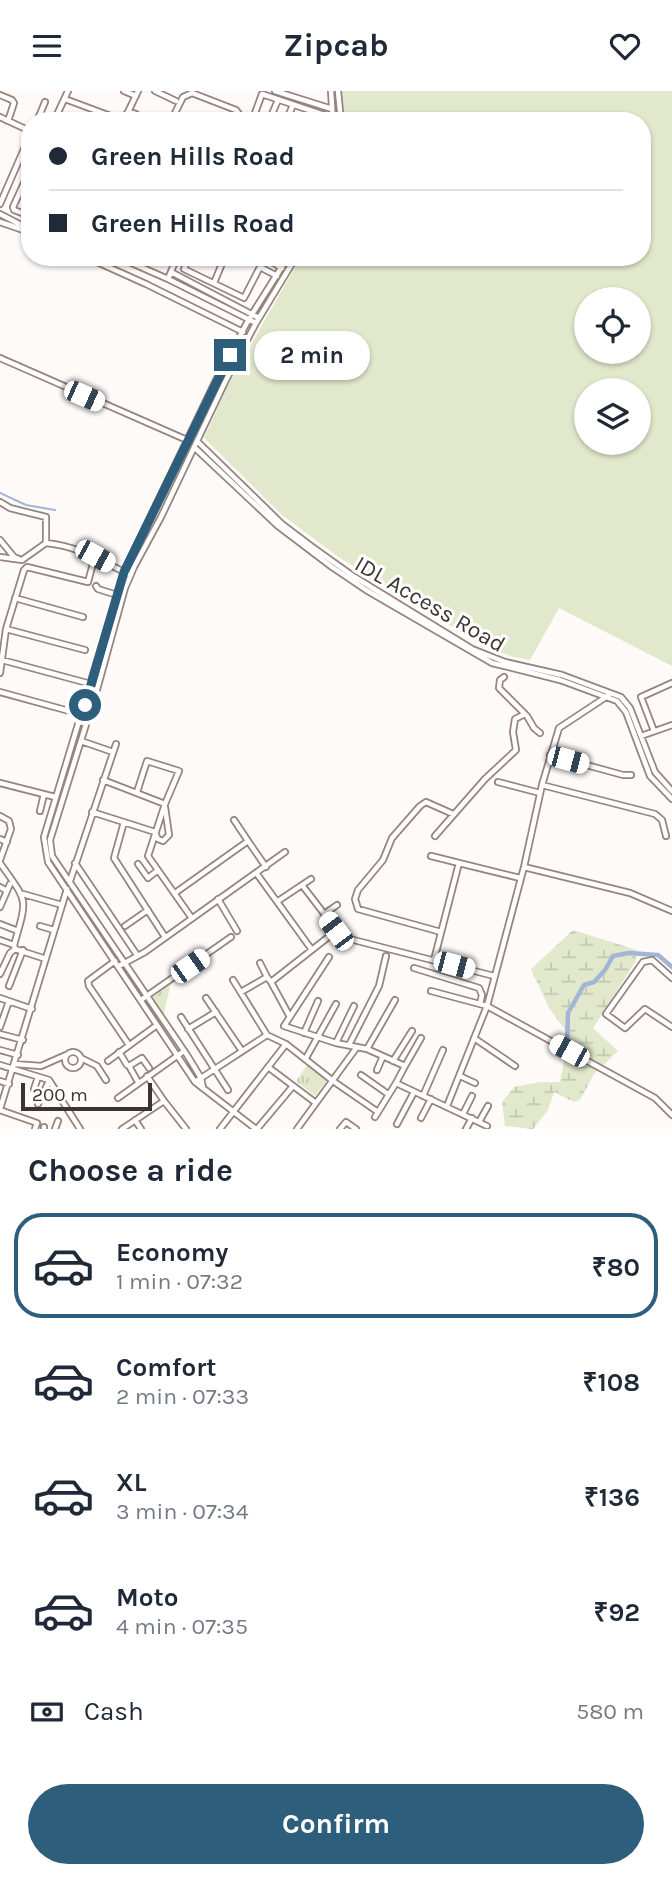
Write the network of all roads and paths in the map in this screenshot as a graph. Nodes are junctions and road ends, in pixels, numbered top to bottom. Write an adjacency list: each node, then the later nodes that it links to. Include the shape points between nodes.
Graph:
1 (68, 91): 10 (street)
2 (124, 91): 8 (street)
3 (155, 91): 12 (street)
4 (275, 91): 15 (street)
5 (331, 91): 15 (street)
6 (338, 91): 27 (street)
7 (192, 92): 20 (street, via 183,97); 21 (street)
8 (137, 93): 19 (street)
9 (0, 95): 29 (street, via 14,103)
10 (65, 99): 17 (street); 18 (street)
11 (278, 100): 14 (street); 22 (street, via 262,95); 23 (street)
12 (176, 101)
13 (45, 102): 16 (street)
14 (293, 105): 24 (street); 25 (street)
15 (332, 109): 26 (street)
16 (41, 112)
17 (58, 112)
18 (98, 112)
19 (128, 112)
20 (176, 112)
21 (238, 112)
22 (255, 112)
23 (273, 112)
24 (290, 112)
25 (311, 112)
26 (332, 112)
27 (340, 112)
28 (0, 117): 29 (street)
29 (8, 121): 30 (street)
30 (21, 127)
31 (21, 156): 33 (street)
32 (21, 193): 34 (street, via 13,207)
33 (0, 204)
34 (21, 213)
35 (0, 214): 37 (street)
36 (0, 222): 38 (street)
37 (21, 225)
38 (21, 231)
39 (106, 266): 57 (street)
40 (138, 266): 50 (street)
41 (173, 266): 48 (street)
42 (185, 266): 51 (street)
43 (221, 266): 51 (street)
44 (278, 266): 47 (street)
45 (291, 266): 56 (street)
46 (260, 267): 49 (street); 51 (street, via 244,298)
47 (282, 268): 49 (street)
48 (171, 272): 50 (street); 52 (street)
49 (277, 277): 54 (street)
50 (168, 279): 53 (street)
51 (214, 283)
52 (208, 291): 53 (street); 54 (street)
53 (205, 297): 55 (street)
54 (253, 313): 55 (street); 56 (street)
55 (249, 319): 56 (street); 57 (street)
56 (258, 320): 60 (street)
57 (243, 332): 59 (street)
58 (0, 358): 59 (street)
59 (187, 440): 70 (street)
60 (195, 444): 62 (street, IDL Access Road); 71 (street)
61 (0, 502): 64 (street, via 46,517)
62 (259, 506): 84 (street, via 335,564 472,649); 85 (street, IDL Access Road, via 293,539 351,580 483,659)
63 (0, 540): 67 (street, via 13,557)
64 (46, 543): 65 (street); 67 (street)
65 (95, 556): 69 (street, via 88,582); 70 (street)
66 (0, 557): 67 (street)
67 (22, 560)
68 (30, 561): 69 (street)
69 (27, 567): 74 (street)
70 (124, 572): 71 (street); 73 (street)
71 (130, 575): 92 (street)
72 (96, 586): 73 (street)
73 (117, 595): 82 (street)
74 (15, 598): 75 (street); 76 (street)
75 (83, 617)
76 (6, 629): 77 (street); 78 (street)
77 (85, 650)
78 (2, 660): 79 (street); 82 (street)
79 (0, 673)
80 (504, 677): 87 (street, via 499,688)
81 (672, 683): 89 (street, via 641,697)
82 (91, 684): 105 (street)
83 (0, 692): 86 (street)
84 (612, 692): 85 (street); 91 (street, via 628,704)
85 (607, 696): 95 (street, via 559,727); 106 (street, via 622,705 650,776)
86 (69, 711)
87 (525, 714): 90 (street); 110 (street, via 514,719 516,750)
88 (672, 725): 89 (street)
89 (654, 731): 91 (street)
90 (540, 733)
91 (641, 736): 101 (street, via 655,772)
92 (81, 741): 94 (street); 133 (street, via 50,840 52,856)
93 (116, 744): 94 (street)
94 (113, 752): 97 (street)
95 (550, 755): 96 (street); 100 (street)
96 (631, 775)
97 (103, 780): 102 (street); 109 (street)
98 (498, 782): 103 (street)
99 (0, 783): 104 (street)
100 (542, 785): 103 (street); 116 (street, via 655,814 662,820)
101 (672, 791)
102 (136, 792): 107 (street); 107 (street, via 147,761 180,771)
103 (540, 793): 128 (street)
104 (44, 795): 105 (street); 108 (street)
105 (55, 797): 137 (street, via 44,847 48,862)
106 (672, 799)
107 (164, 804): 114 (street); 114 (street, via 169,835 163,841)
108 (40, 811)
109 (92, 812): 113 (street); 123 (street)
110 (453, 814): 115 (street); 157 (street, via 426,802 420,806 392,838 383,860 355,899 358,909)
111 (0, 815): 119 (street, via 11,825)
112 (234, 820): 118 (street)
113 (124, 822): 114 (street); 146 (street, via 114,858)
114 (155, 832): 129 (street, via 148,856)
115 (435, 836)
116 (666, 836)
117 (0, 839): 119 (street)
118 (248, 841): 127 (street); 139 (street)
119 (7, 842): 122 (street)
120 (285, 852): 127 (street)
121 (430, 856): 124 (street)
122 (0, 862): 134 (street)
123 (75, 863): 133 (street); 164 (street)
124 (459, 863): 131 (street); 157 (street)
125 (138, 864): 129 (street, via 146,878)
126 (153, 865): 129 (street)
127 (266, 867): 130 (street)
128 (524, 867): 131 (street); 147 (street, via 630,893)
129 (157, 870): 139 (street)
130 (257, 874): 141 (street); 142 (street)
131 (520, 878): 175 (street)
132 (310, 879): 135 (street)
133 (70, 881): 137 (street); 170 (street)
134 (11, 882): 138 (street); 140 (street)
135 (302, 885): 142 (street); 148 (street)
136 (0, 887): 138 (street)
137 (68, 889): 143 (street); 169 (street)
138 (7, 891): 145 (street)
139 (175, 893): 149 (street)
140 (22, 894): 143 (street); 154 (street, via 24,912)
141 (218, 899): 149 (street); 155 (street)
142 (278, 901): 163 (street)
143 (62, 905): 153 (street)
144 (337, 905): 148 (street)
145 (0, 907)
146 (148, 910): 152 (street); 158 (street)
147 (672, 911)
148 (324, 914): 156 (street)
149 (191, 917): 158 (street)
150 (0, 924): 154 (street)
151 (40, 926): 153 (street)
152 (125, 926)
153 (54, 930): 167 (street)
154 (18, 931): 161 (street)
155 (237, 931)
156 (336, 931): 163 (street); 168 (street, via 342,937)
157 (441, 932): 168 (street)
158 (164, 937): 164 (street)
159 (231, 937): 183 (street)
160 (0, 940): 161 (street)
161 (15, 947): 162 (street); 174 (street)
162 (23, 950): 167 (street); 180 (street)
163 (312, 950): 179 (street)
164 (137, 955): 170 (street)
165 (386, 956): 213 (street, via 379,986)
166 (329, 957): 197 (street)
167 (46, 959): 194 (street)
168 (434, 960): 175 (street)
169 (115, 961): 172 (street); 212 (street, via 88,981)
170 (126, 962): 172 (street); 183 (street)
171 (260, 963): 176 (street)
172 (119, 966): 186 (street)
173 (414, 968): 190 (street, via 479,988)
174 (0, 974)
175 (494, 975): 193 (street)
176 (267, 977): 179 (street); 182 (street)
177 (672, 978): 200 (street, via 648,959 606,1014 625,1028 645,1009)
178 (233, 981): 182 (street)
179 (271, 982): 197 (street)
180 (9, 986)
181 (431, 991): 190 (street)
182 (241, 992): 205 (street)
183 (148, 995): 186 (street); 218 (street)
184 (206, 997): 195 (street)
185 (0, 998): 188 (street)
186 (141, 1000): 198 (street)
187 (395, 1000): 215 (street)
188 (9, 1001): 194 (street); 199 (street)
189 (318, 1001): 203 (street)
190 (480, 1003): 193 (street)
191 (336, 1004): 206 (street)
192 (354, 1006): 210 (street)
193 (487, 1006): 208 (street); 271 (street, via 655,1098)
194 (32, 1009): 209 (street)
195 (216, 1012): 201 (street); 219 (street)
196 (181, 1017): 201 (street)
197 (290, 1017): 203 (street, via 284,1026)
198 (157, 1025): 212 (street); 223 (street)
199 (0, 1027)
200 (672, 1027)
201 (188, 1029): 236 (street)
202 (412, 1031): 228 (street)
203 (304, 1033): 206 (street)
204 (0, 1034): 209 (street)
205 (267, 1035): 211 (street); 219 (street)
206 (319, 1037): 210 (street); 226 (street)
207 (421, 1038): 232 (street)
208 (474, 1038): 233 (street); 240 (street)
209 (23, 1040): 221 (street)
210 (336, 1043): 213 (street)
211 (286, 1044): 226 (street); 235 (street)
212 (129, 1045): 220 (street)
213 (349, 1045): 214 (street)
214 (357, 1047): 215 (street); 246 (street)
215 (367, 1049): 224 (street)
216 (0, 1050): 221 (street)
217 (443, 1050): 258 (street)
218 (184, 1051): 223 (street); 242 (street)
219 (242, 1051): 236 (street)
220 (119, 1052): 227 (street); 230 (street)
221 (18, 1055): 231 (street)
222 (66, 1055): 225 (street, via 74,1052); 225 (street, via 65,1063 71,1069 79,1066); 231 (street, via 41,1066)
223 (177, 1055): 239 (street); 248 (street)
224 (383, 1056): 228 (street); 237 (street)
225 (82, 1058): 244 (street, via 97,1066)
226 (306, 1058): 246 (street)
227 (108, 1061)
228 (393, 1061): 232 (street)
229 (0, 1065): 231 (street)
230 (127, 1065)
231 (14, 1066): 241 (street); 251 (street)
232 (405, 1066): 249 (street)
233 (515, 1066)
234 (149, 1067): 247 (street, via 142,1058 129,1066)
235 (268, 1067): 252 (street); 268 (street)
236 (214, 1069): 242 (street); 255 (street)
237 (377, 1070)
238 (361, 1075): 257 (street)
239 (148, 1076): 247 (street); 262 (street)
240 (460, 1076): 250 (street); 265 (street)
241 (38, 1077): 243 (street); 253 (street)
242 (201, 1078): 248 (street); 254 (street)
243 (49, 1080): 264 (street); 276 (street)
244 (106, 1080)
245 (0, 1081): 251 (street)
246 (332, 1081): 257 (street, via 377,1114); 263 (street)
247 (138, 1082): 260 (street)
248 (195, 1082): 254 (street)
249 (396, 1083): 256 (street); 257 (street)
250 (475, 1083)
251 (9, 1084): 267 (street)
252 (293, 1086): 263 (street); 289 (street)
253 (34, 1089)
254 (204, 1089): 268 (street)
255 (228, 1090)
256 (414, 1092): 258 (street); 279 (street)
257 (388, 1094)
258 (423, 1096): 261 (street)
259 (472, 1096): 269 (street)
260 (118, 1098)
261 (431, 1099): 265 (street); 272 (street)
262 (164, 1101): 274 (street); 287 (street)
263 (316, 1103): 290 (street)
264 (38, 1104)
265 (447, 1106): 269 (street)
266 (488, 1106): 278 (street)
267 (0, 1110): 281 (street, via 37,1123)
268 (233, 1112): 288 (street); 289 (street)
269 (463, 1114): 273 (street)
270 (351, 1115): 277 (street)
271 (672, 1115)
272 (421, 1118)
273 (472, 1118): 278 (street); 293 (street)
274 (135, 1120): 285 (street); 286 (street)
275 (58, 1121): 282 (street)
276 (76, 1122): 283 (street); 284 (street)
277 (346, 1122): 291 (street); 292 (street)
278 (479, 1122): 280 (street)
279 (397, 1125)
280 (487, 1126)
281 (35, 1129)
282 (55, 1129)
283 (73, 1129)
284 (80, 1129)
285 (122, 1129)
286 (142, 1129)
287 (186, 1129)
288 (220, 1129)
289 (256, 1129)
290 (297, 1129)
291 (340, 1129)
292 (356, 1129)
293 (466, 1129)

